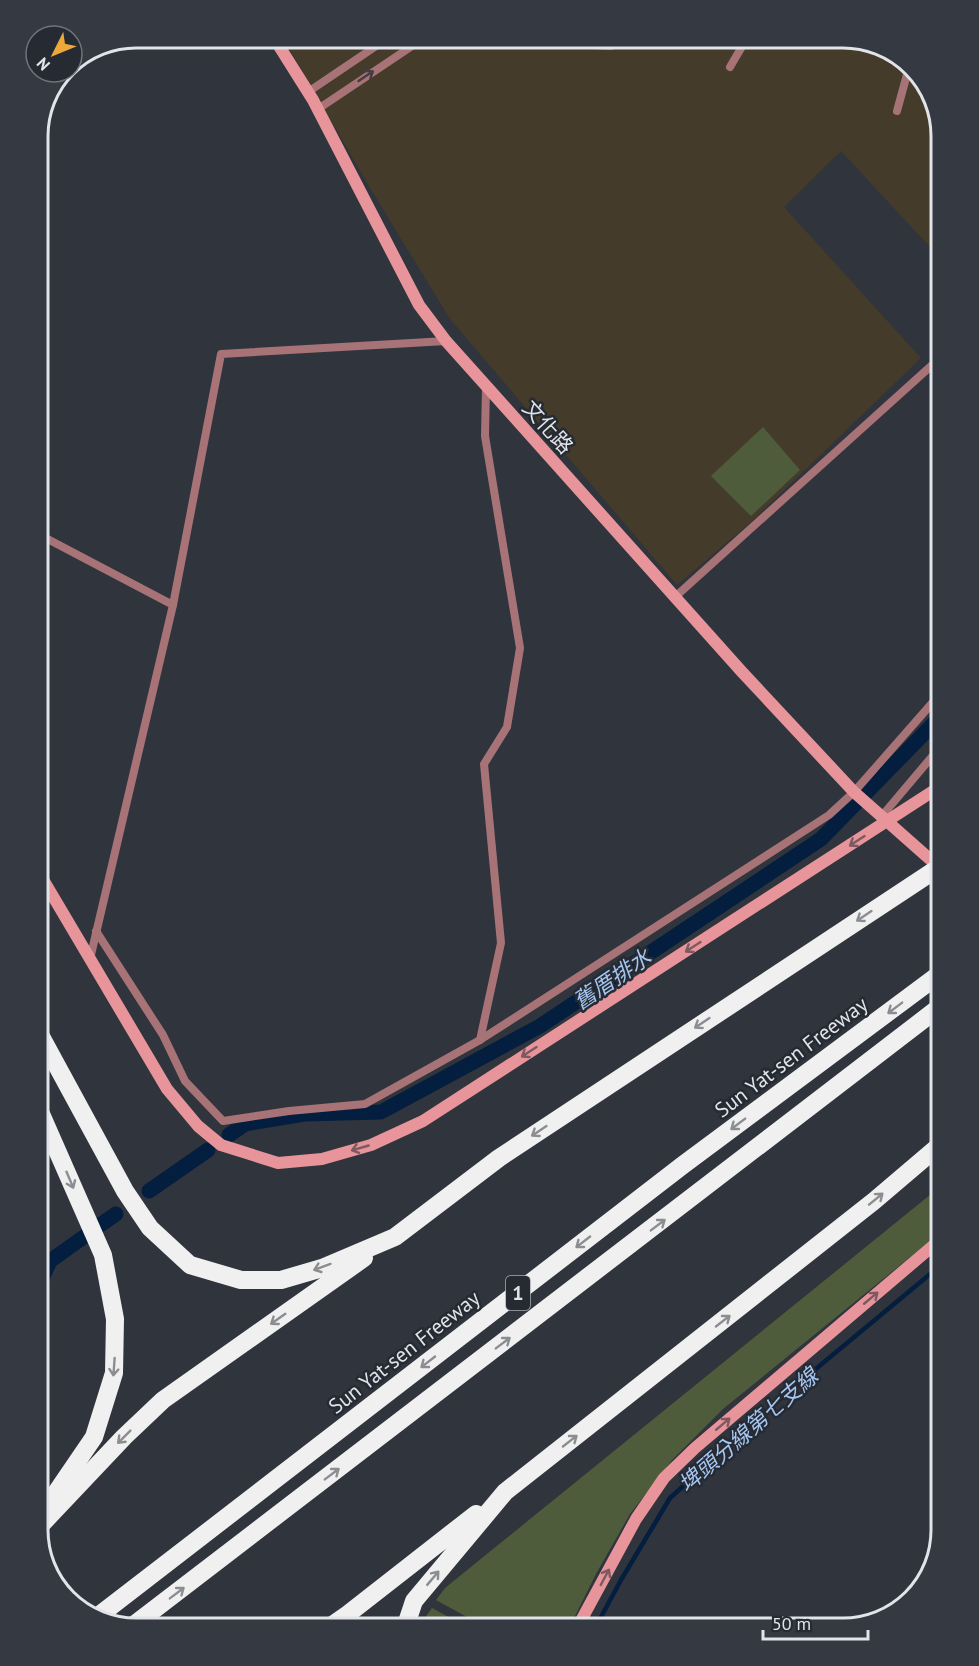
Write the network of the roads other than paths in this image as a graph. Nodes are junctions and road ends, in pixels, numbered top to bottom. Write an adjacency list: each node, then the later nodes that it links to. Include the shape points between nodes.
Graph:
1 (280, 48): 7 (street, 文化路)
2 (373, 48): 7 (lane)
3 (409, 48): 8 (lane, one-way to 3)
4 (741, 48): 5 (lane)
5 (730, 67)
6 (907, 76): 9 (lane)
7 (308, 92): 8 (street, 文化路)
8 (318, 109): 10 (street, 文化路, via 419,305)
9 (897, 111)
10 (446, 341): 12 (street, 文化路); 15 (lane, via 221,354)
11 (931, 367): 14 (lane)
12 (486, 386): 14 (street, 文化路); 28 (lane, via 485,436 520,648 507,727 484,764 501,943)
13 (48, 539): 15 (lane)
14 (675, 597): 19 (street, 文化路)
15 (173, 605): 24 (lane)
16 (931, 706): 19 (lane)
17 (931, 759): 20 (lane)
18 (931, 792): 20 (street)
19 (856, 794): 20 (street, 文化路); 28 (lane)
20 (881, 817): 21 (street); 25 (street, one-way to 25, via 423,1121 371,1145 322,1159 278,1163 221,1145 198,1126 167,1089)
21 (931, 858)
22 (931, 873): 32 (highway, one-way to 32, via 499,1158)
23 (48, 888): 25 (street)
24 (96, 932): 25 (lane); 28 (lane, via 164,1035 185,1081 224,1121 289,1110 365,1104)
25 (89, 960)
26 (931, 981): 37 (highway, Sun Yat-sen Freeway / 1, one-way to 37, via 683,1165)
27 (931, 1014): 38 (highway, 1, one-way to 27)
28 (480, 1040)
29 (48, 1049): 32 (highway, one-way to 29, via 322,1268 281,1280 241,1280 190,1265 150,1228 125,1191)
30 (48, 1130): 35 (highway, one-way to 35, via 103,1255 115,1319 114,1373 94,1437)
31 (931, 1153): 34 (highway, one-way to 31)
32 (395, 1237): 36 (highway, one-way to 36, via 163,1400)
33 (931, 1248): 41 (street, one-way to 33, via 636,1519 664,1478)
34 (505, 1492): 39 (highway); 40 (highway, one-way to 34, via 414,1601)
35 (48, 1505)
36 (48, 1517)
37 (104, 1612)
38 (143, 1618)
39 (342, 1618)
40 (408, 1618)
41 (583, 1618)

